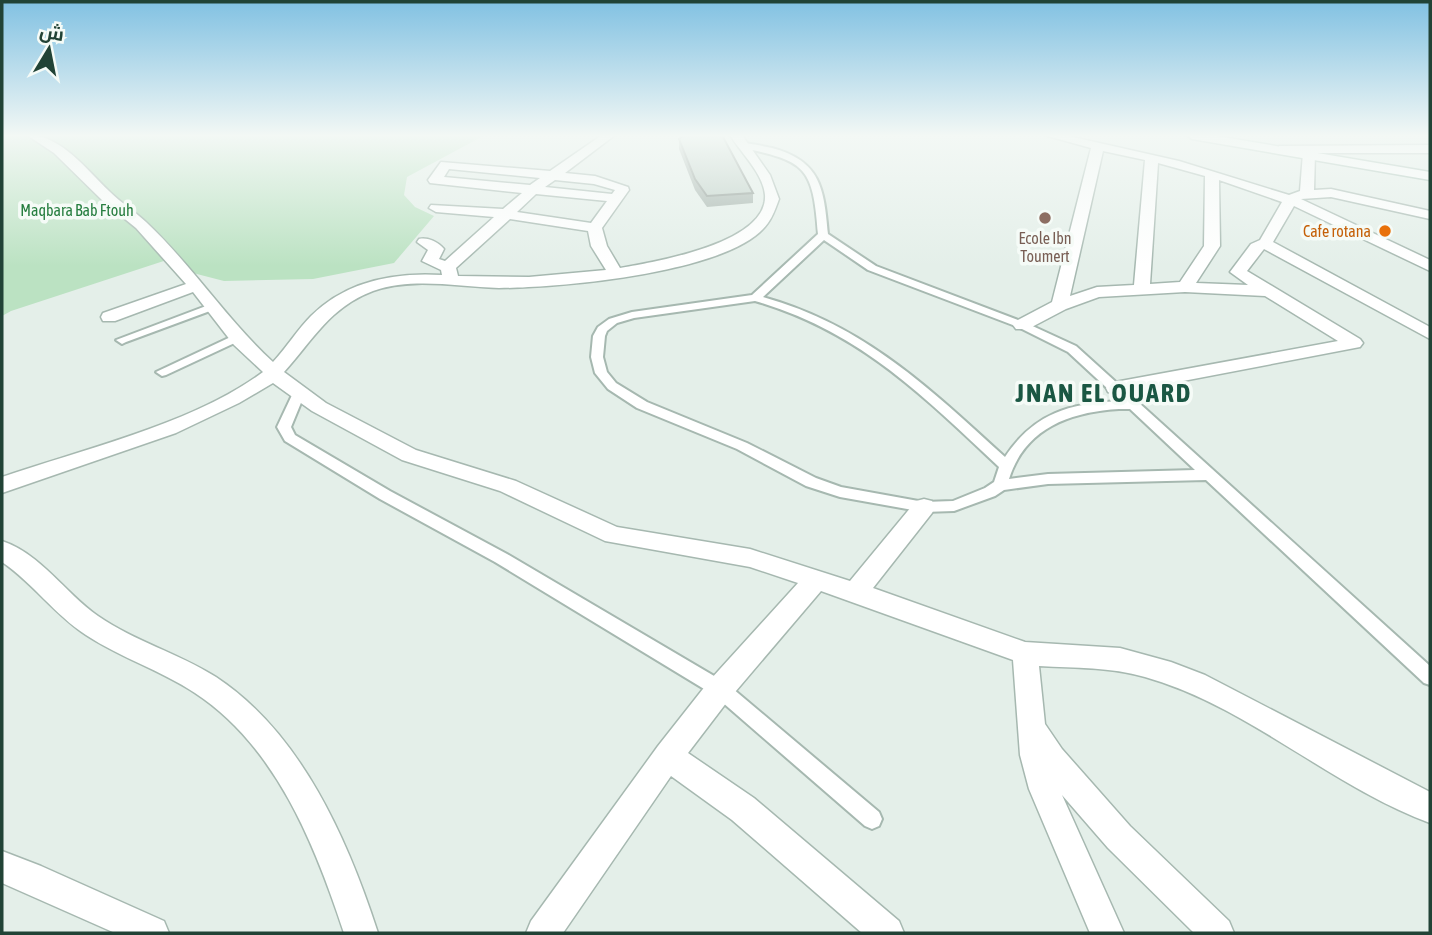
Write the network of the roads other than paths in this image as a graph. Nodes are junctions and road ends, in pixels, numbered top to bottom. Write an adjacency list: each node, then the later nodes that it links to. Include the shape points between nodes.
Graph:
1 (88, 179): 27 (street, via 141,225)
2 (436, 179): 12 (street)
3 (548, 179): 12 (street)
4 (580, 179): 14 (street, via 621,187)
5 (765, 179): 26 (street, via 770,208 741,239 683,261)
6 (812, 179): 20 (lane, via 821,204)
7 (1090, 179): 32 (street)
8 (1150, 179): 29 (street)
9 (1212, 179): 24 (street, via 1212,246)
10 (1226, 179): 15 (street)
11 (1306, 179): 13 (street)
12 (534, 189): 14 (street); 17 (street)
13 (1307, 194): 15 (street); 18 (street, via 1347,196)
14 (614, 198): 19 (street)
15 (1290, 200): 22 (street); 23 (street)
16 (436, 208): 17 (street)
17 (506, 214): 19 (street); 25 (street)
18 (1430, 215)
19 (595, 228): 26 (street, via 599,246)
20 (823, 235): 31 (lane); 35 (lane, via 872,268)
21 (424, 242): 25 (street, via 436,249 430,261)
22 (1265, 243): 24 (street); 36 (street)
23 (1430, 266)
24 (1220, 268): 28 (street); 30 (street)
25 (450, 273): 26 (street, via 505,284); 40 (street, via 403,279 355,293 322,315)
26 (616, 274)
27 (196, 286): 33 (street); 34 (street)
28 (1185, 287): 29 (street); 30 (street)
29 (1142, 289): 32 (street, via 1097,292)
30 (1270, 292): 41 (street, via 1354,343)
31 (755, 298): 44 (lane, via 805,311 880,355); 48 (lane, via 632,314 613,321 602,329 596,347 601,373 642,405 742,446 811,482)
32 (1059, 305): 35 (street)
33 (214, 306): 37 (street); 38 (lane)
34 (109, 317)
35 (1022, 325): 41 (lane, via 1072,349)
36 (1430, 334)
37 (237, 338): 39 (lane); 40 (street)
38 (122, 341)
39 (162, 372)
40 (275, 372): 42 (street); 46 (street, via 186,419)
41 (1115, 388): 43 (lane)
42 (299, 393): 50 (street, via 409,455 508,486 604,532 733,554); 54 (lane, via 284,427 290,438)
43 (1132, 405): 44 (lane, via 1089,407 1042,423); 45 (lane)
44 (1006, 466): 47 (lane)
45 (1207, 475): 47 (lane, via 1098,476); 53 (lane)
46 (2, 485)
47 (1000, 485): 48 (lane, via 954,506)
48 (924, 507): 51 (street)
49 (2, 550): 61 (street, via 35,573 93,627 183,672 217,694 260,732 317,821)
50 (816, 580): 51 (street); 54 (street)
51 (855, 593): 52 (street)
52 (1025, 653): 55 (street); 57 (street, via 1119,658 1176,675)
53 (1430, 677)
54 (720, 690): 56 (street); 58 (lane)
55 (1029, 725): 64 (street, via 1044,789); 65 (street, via 1116,835)
56 (668, 756): 62 (street); 63 (street, via 743,809)
57 (1430, 808)
58 (872, 819)
59 (2, 867): 60 (street)
60 (152, 933)
61 (361, 933)
62 (543, 933)
63 (887, 933)
64 (1107, 933)
65 (1217, 933)

